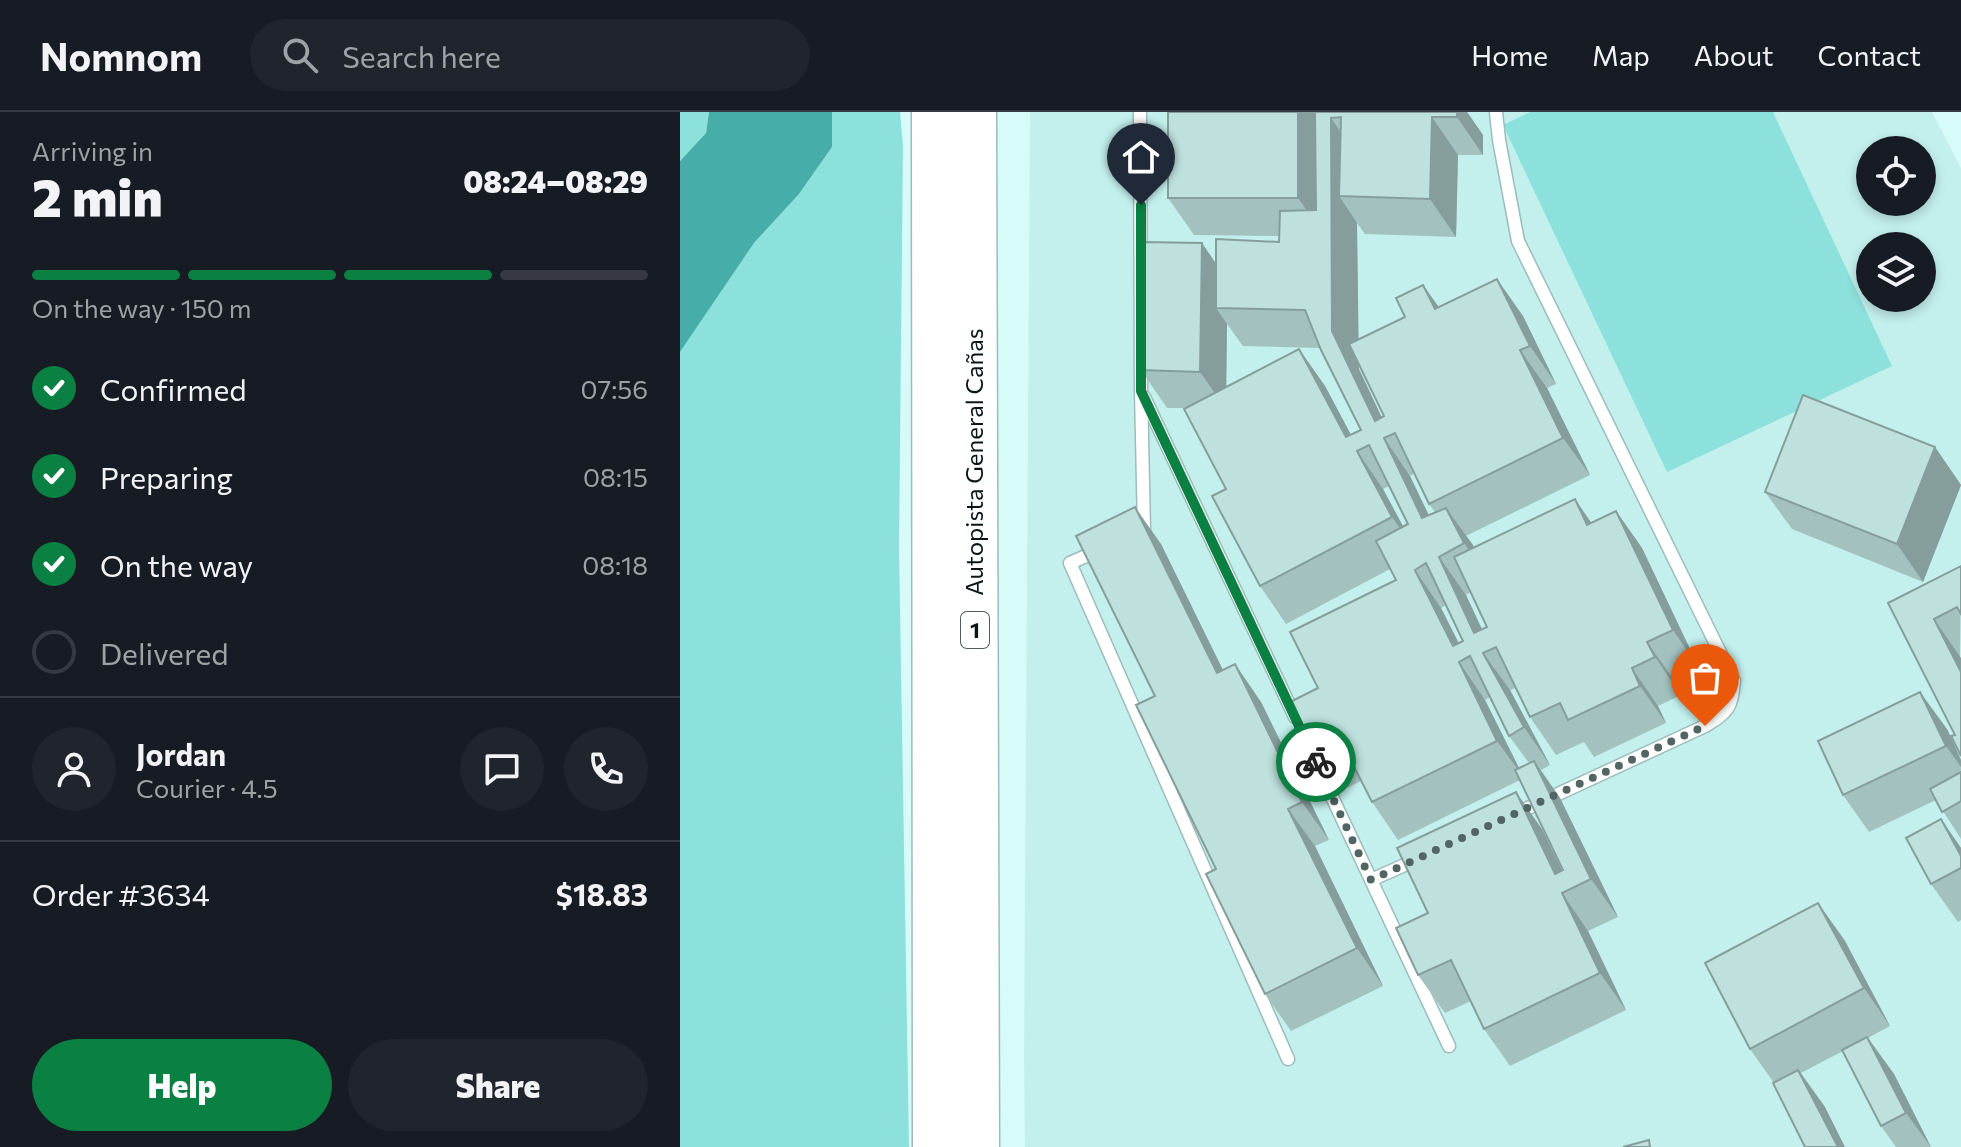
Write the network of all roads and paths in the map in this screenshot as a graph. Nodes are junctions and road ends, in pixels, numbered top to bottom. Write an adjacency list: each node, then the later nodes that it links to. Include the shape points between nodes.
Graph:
1 (934, 112): 15 (highway, Autopista General Cañas / 1)
2 (974, 112): 16 (highway, Autopista General Cañas / 1)
3 (1140, 112): 5 (lane)
4 (1496, 112): 10 (lane, via 1518,241 1734,681 1733,701 1724,715)
5 (1141, 391): 6 (lane, via 1144,530); 8 (lane)
6 (1132, 536)
7 (1107, 547): 14 (lane, via 1070,563)
8 (1297, 722)
9 (1304, 736): 12 (lane)
10 (1497, 822)
11 (1427, 855): 12 (lane)
12 (1371, 880): 13 (lane)
13 (1449, 1046)
14 (1288, 1059)
15 (935, 1147)
16 (977, 1147)

